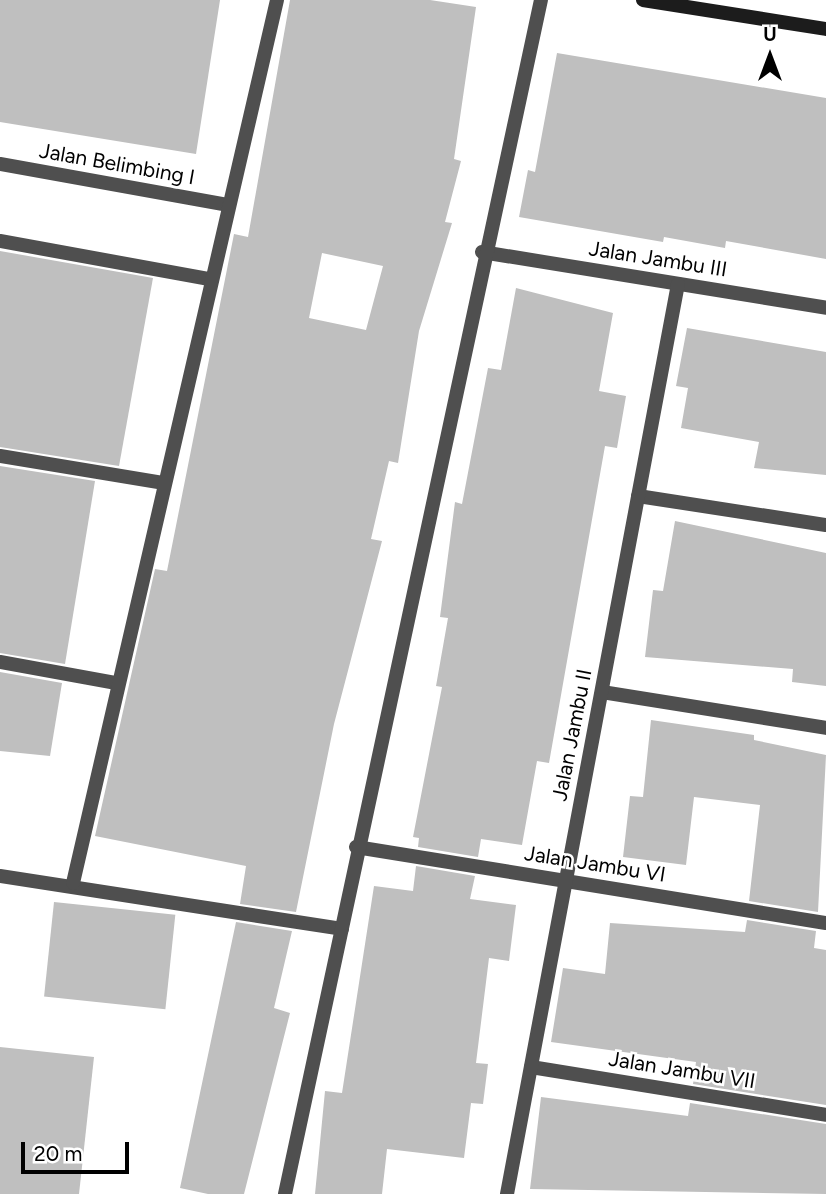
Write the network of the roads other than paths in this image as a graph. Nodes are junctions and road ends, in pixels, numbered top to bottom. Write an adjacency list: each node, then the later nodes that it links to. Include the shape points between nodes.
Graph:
1 (277, 0): 6 (street)
2 (541, 0): 8 (street)
3 (643, 0): 4 (main road)
4 (826, 29)
5 (0, 164): 6 (street, Jalan Belimbing I)
6 (227, 205): 9 (street)
7 (0, 241): 9 (street)
8 (482, 252): 10 (street, Jalan Jambu III); 20 (street)
9 (209, 279): 13 (street)
10 (678, 284): 11 (street, Jalan Jambu III); 14 (street, Jalan Jambu II)
11 (826, 308)
12 (0, 457): 13 (street)
13 (163, 483): 17 (street)
14 (638, 496): 15 (street); 18 (street, Jalan Jambu II)
15 (826, 525)
16 (0, 662): 17 (street)
17 (116, 682): 23 (street)
18 (601, 692): 19 (street); 22 (street, Jalan Jambu II)
19 (826, 728)
20 (356, 847): 22 (street, Jalan Jambu VI); 25 (street)
21 (0, 876): 23 (street)
22 (566, 881): 24 (street, Jalan Jambu VI); 26 (street, Jalan Jambu II)
23 (74, 883): 25 (street)
24 (826, 923)
25 (342, 929): 28 (street)
26 (531, 1068): 27 (street, Jalan Jambu VII); 29 (street, Jalan Jambu II)
27 (826, 1115)
28 (285, 1194)
29 (507, 1194)

